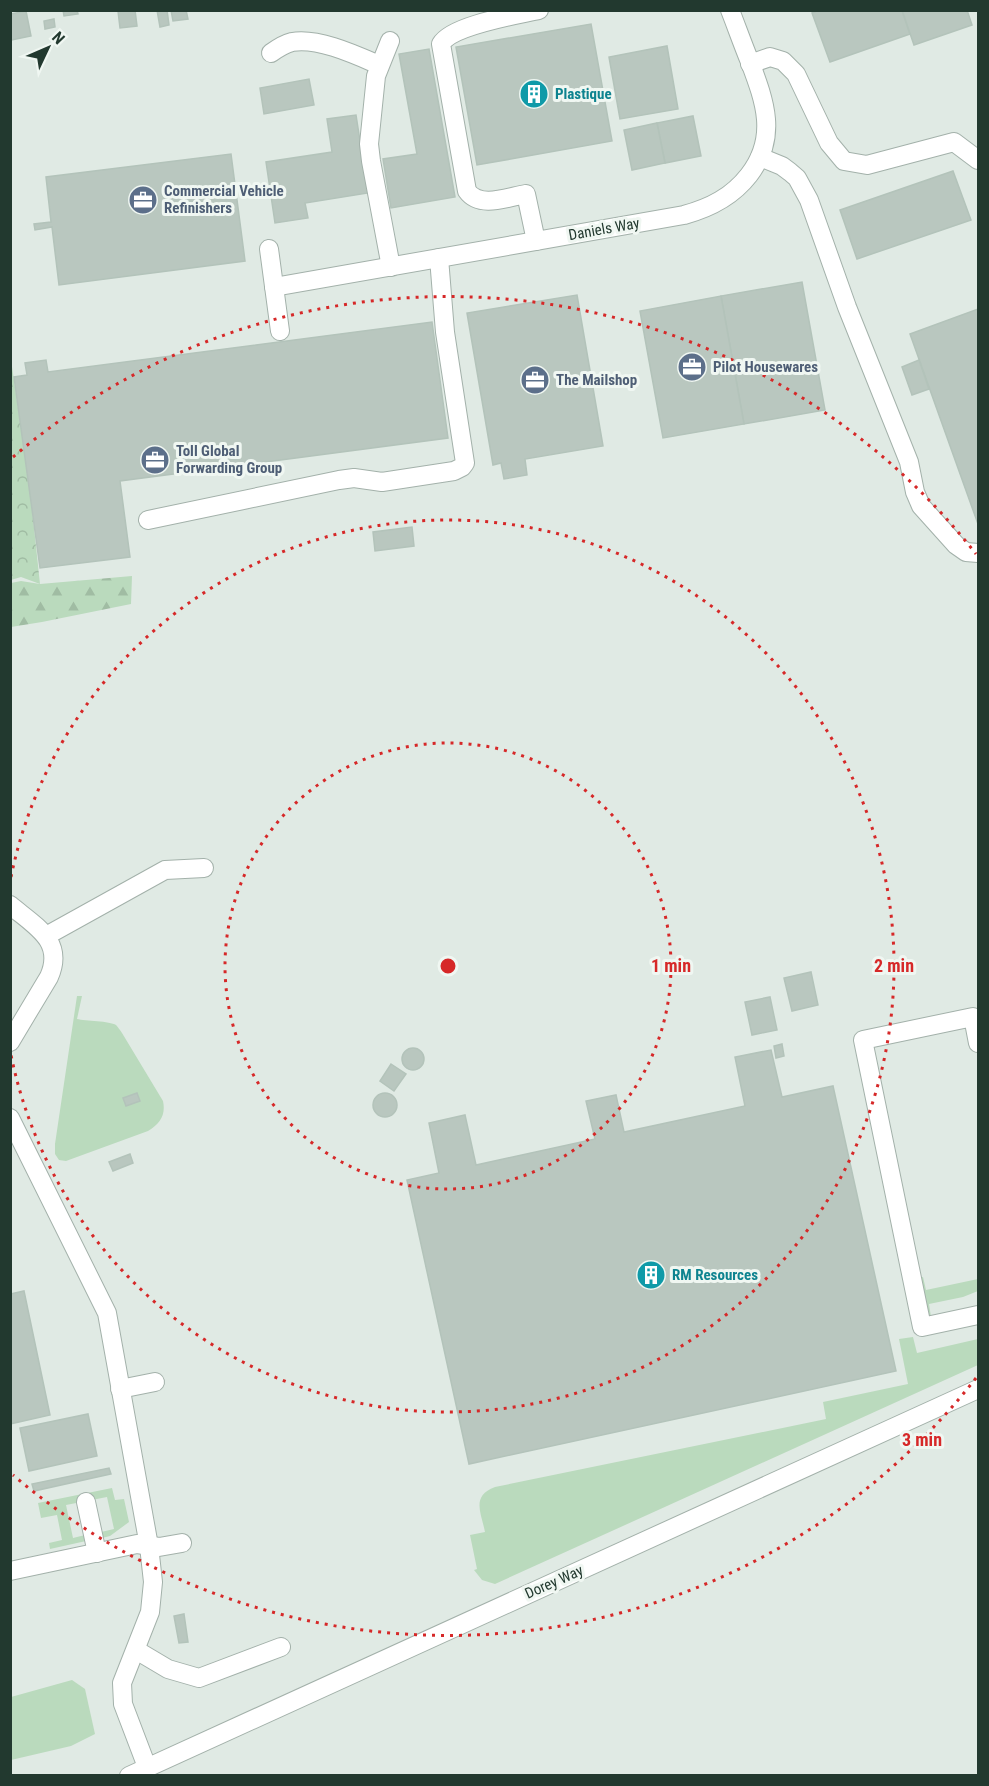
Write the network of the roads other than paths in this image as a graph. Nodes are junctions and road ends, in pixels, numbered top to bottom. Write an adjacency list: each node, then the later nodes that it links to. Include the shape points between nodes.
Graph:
1 (539, 10): 9 (street, via 478,23 441,44 467,191 483,201 526,194)
2 (730, 10): 5 (street, Daniels Way)
3 (390, 41): 6 (street)
4 (271, 53): 6 (street, via 295,42 310,42)
5 (750, 64): 7 (street, Daniels Way, via 765,110 766,134); 8 (street, via 770,57 783,61 796,74 830,143 844,160 867,165 954,142)
6 (379, 65): 12 (street, via 369,144)
7 (760, 157): 9 (street, Daniels Way, via 734,192 703,210); 16 (street, via 782,166 797,178 809,200 846,307 909,462 921,506 956,545 966,552)
8 (978, 160)
9 (536, 241): 11 (street, Daniels Way)
10 (269, 249): 13 (street)
11 (439, 258): 12 (street, Daniels Way); 15 (street, via 445,332 465,463 462,467 382,482 339,480)
12 (391, 267): 13 (street, Daniels Way)
13 (274, 287): 14 (street)
14 (280, 331)
15 (148, 520)
16 (978, 553)
17 (204, 868): 19 (street, via 165,870)
18 (10, 905): 19 (street)
19 (46, 936): 20 (street, via 54,955 52,969)
20 (10, 1042)
21 (978, 1043): 23 (street, via 973,1017 863,1040 922,1327)
22 (10, 1118): 25 (street, via 107,1313)
23 (978, 1315)
24 (155, 1382): 25 (street)
25 (120, 1389): 29 (street)
26 (978, 1389): 34 (street, Dorey Way)
27 (86, 1502): 30 (street)
28 (182, 1544): 29 (street)
29 (149, 1546): 30 (street, via 137,1544); 33 (street, via 153,1582 150,1617)
30 (97, 1553): 31 (street)
31 (10, 1571)
32 (282, 1647): 33 (street, via 199,1678 168,1669)
33 (136, 1650): 34 (street, via 122,1683 123,1704)
34 (147, 1767): 35 (street, Dorey Way)
35 (129, 1776)

